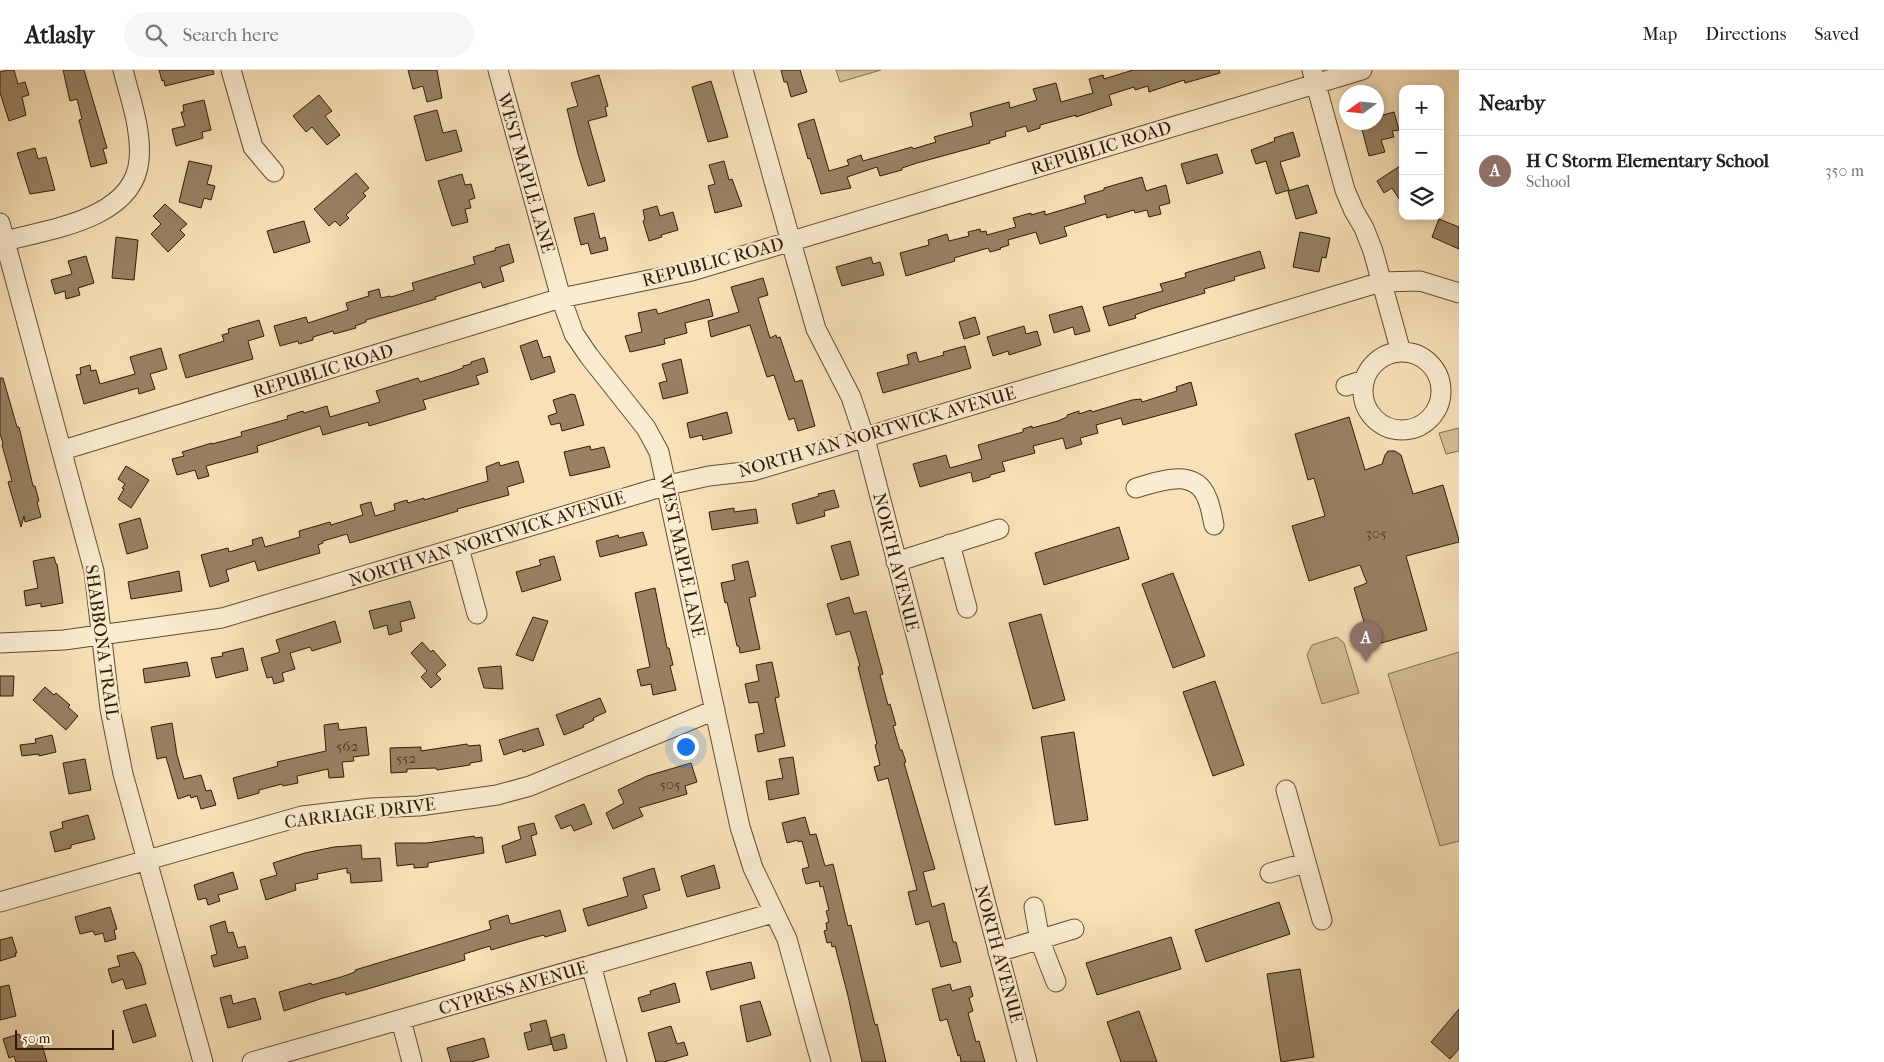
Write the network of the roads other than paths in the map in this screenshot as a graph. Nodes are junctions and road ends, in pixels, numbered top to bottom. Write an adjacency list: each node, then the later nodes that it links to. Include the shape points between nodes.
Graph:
1 (123, 70): 9 (street, via 139,149 136,173 123,196 87,218)
2 (232, 70): 7 (street, via 252,147)
3 (498, 70): 13 (street, WEST MAPLE LANE)
4 (743, 70): 10 (street, NORTH AVENUE)
5 (1362, 70): 6 (street, REPUBLIC ROAD)
6 (1314, 77): 10 (street, REPUBLIC ROAD); 11 (street, via 1344,190 1364,228)
7 (274, 172)
8 (0, 223): 9 (street, SHABBONA TRAIL)
9 (5, 241): 16 (street, SHABBONA TRAIL)
10 (790, 242): 13 (street, REPUBLIC ROAD, via 692,271); 15 (street, NORTH AVENUE, via 816,329 851,397)
11 (1381, 282): 12 (street, NORTH VAN NORTWICK AVENUE, via 1420,281); 14 (street); 15 (street, NORTH VAN NORTWICK AVENUE)
12 (1459, 293)
13 (561, 298): 16 (street, REPUBLIC ROAD); 17 (street, WEST MAPLE LANE, via 574,334 651,436 660,452)
14 (1401, 352): 14 (street, via 1378,360 1355,383 1372,418 1396,431 1422,425 1439,404 1441,391 1439,379 1424,359)
15 (865, 439): 17 (street, NORTH VAN NORTWICK AVENUE, via 753,471); 23 (street, NORTH AVENUE)
16 (63, 450): 26 (street, SHABBONA TRAIL, via 94,570)
17 (668, 485): 22 (street, NORTH VAN NORTWICK AVENUE); 28 (street, WEST MAPLE LANE)
18 (1136, 488): 19 (street, via 1170,478 1192,482 1207,498)
19 (1214, 525)
20 (999, 529): 21 (street)
21 (950, 544): 23 (street); 24 (street)
22 (459, 548): 25 (street); 26 (street, NORTH VAN NORTWICK AVENUE, via 222,618)
23 (896, 562): 39 (street, NORTH AVENUE)
24 (967, 608)
25 (477, 614)
26 (102, 635): 27 (street, NORTH VAN NORTWICK AVENUE); 30 (street, SHABBONA TRAIL, via 110,709)
27 (0, 643)
28 (715, 710): 30 (street, CARRIAGE DRIVE, via 530,786 505,793 418,806 302,816); 35 (street, WEST MAPLE LANE, via 746,848)
29 (1286, 790): 31 (street)
30 (148, 860): 33 (street, CARRIAGE DRIVE); 43 (street, SHABBONA TRAIL)
31 (1305, 863): 32 (street); 36 (street)
32 (1270, 873)
33 (0, 902)
34 (1034, 907): 38 (street)
35 (773, 913): 40 (street, CYPRESS AVENUE); 47 (street, WEST MAPLE LANE, via 787,939)
36 (1322, 920)
37 (1074, 929): 38 (street)
38 (1040, 940): 39 (street); 41 (street)
39 (998, 952): 48 (street, NORTH AVENUE)
40 (591, 965): 42 (street, CYPRESS AVENUE); 46 (street)
41 (1056, 982)
42 (401, 1020): 44 (street, CYPRESS AVENUE); 45 (street)
43 (203, 1062)
44 (252, 1062)
45 (412, 1062)
46 (617, 1062)
47 (821, 1062)
48 (1027, 1062)

